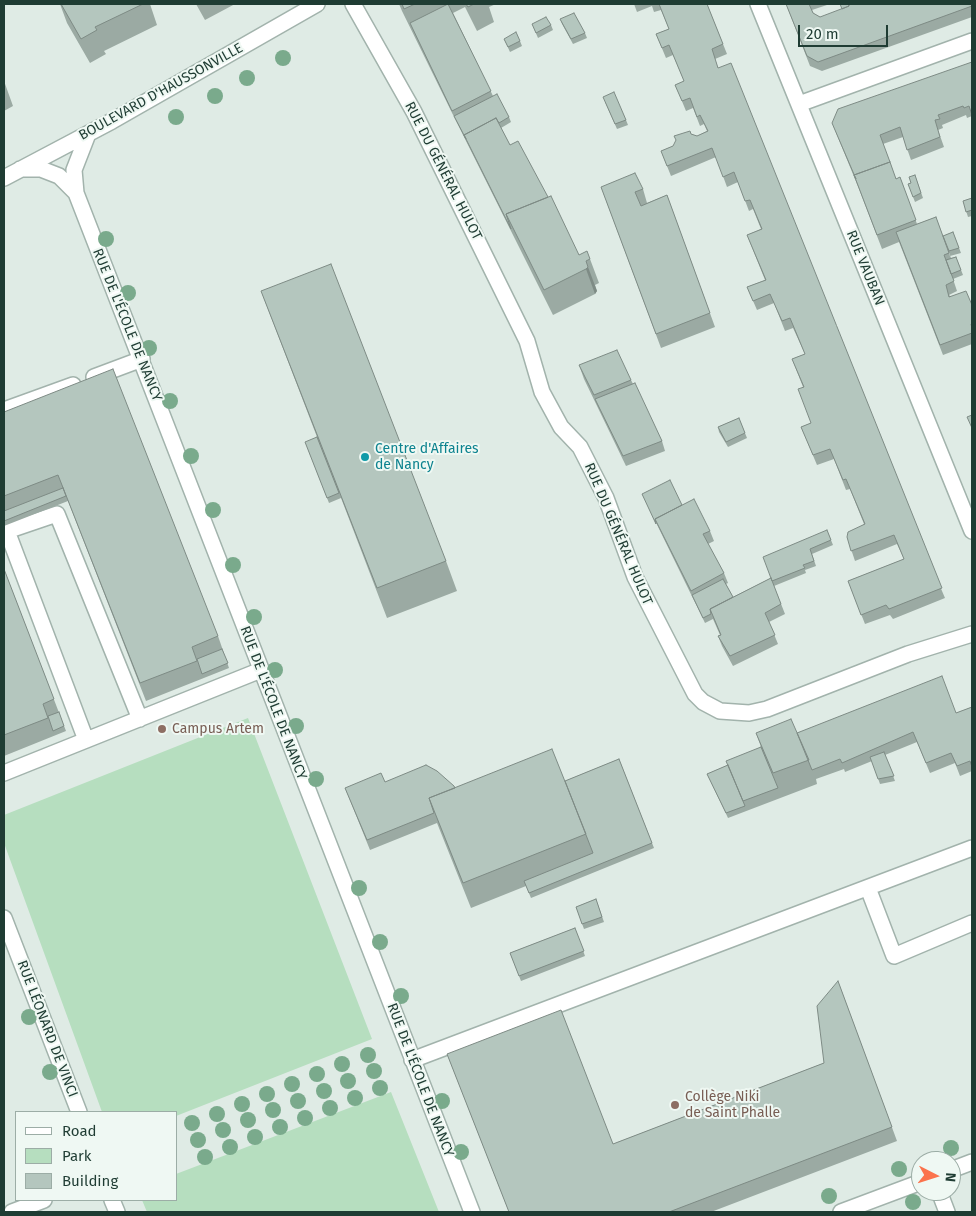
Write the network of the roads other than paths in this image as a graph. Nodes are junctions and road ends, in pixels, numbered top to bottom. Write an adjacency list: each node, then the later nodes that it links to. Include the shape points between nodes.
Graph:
1 (316, 4): 6 (street, BOULEVARD D'HAUSSONVILLE)
2 (353, 4): 13 (street, RUE DU GÉNÉRAL HULOT, via 414,112 527,341 542,392 561,427 580,447 602,490 635,577 695,694 720,711 749,713 908,654)
3 (758, 4): 5 (street, RUE VAUBAN)
4 (972, 41): 5 (street)
5 (798, 104): 12 (street, RUE VAUBAN)
6 (88, 134): 7 (street, BOULEVARD D'HAUSSONVILLE); 9 (street, RUE DE L'ÉCOLE DE NANCY, via 74,170)
7 (20, 169): 8 (street, BOULEVARD D'HAUSSONVILLE); 9 (street, RUE DE L'ÉCOLE DE NANCY, via 41,169 59,176)
8 (4, 178)
9 (76, 193): 10 (street, RUE DE L'ÉCOLE DE NANCY)
10 (142, 359): 11 (street); 14 (street, RUE DE L'ÉCOLE DE NANCY)
11 (4, 410)
12 (972, 531)
13 (972, 634)
14 (261, 670): 15 (street); 22 (street, RUE DE L'ÉCOLE DE NANCY)
15 (140, 719): 16 (street); 16 (street, via 57,514 7,531)
16 (86, 740): 17 (street)
17 (4, 773)
18 (972, 848): 19 (street)
19 (868, 888): 21 (street, via 894,956); 22 (street)
20 (4, 918): 23 (street, RUE LÉONARD DE VINCI)
21 (972, 923)
22 (412, 1060): 27 (street, RUE DE L'ÉCOLE DE NANCY)
23 (79, 1111)
24 (911, 1186): 28 (street)
25 (41, 1201): 26 (street)
26 (12, 1212)
27 (472, 1212)
28 (841, 1212)

